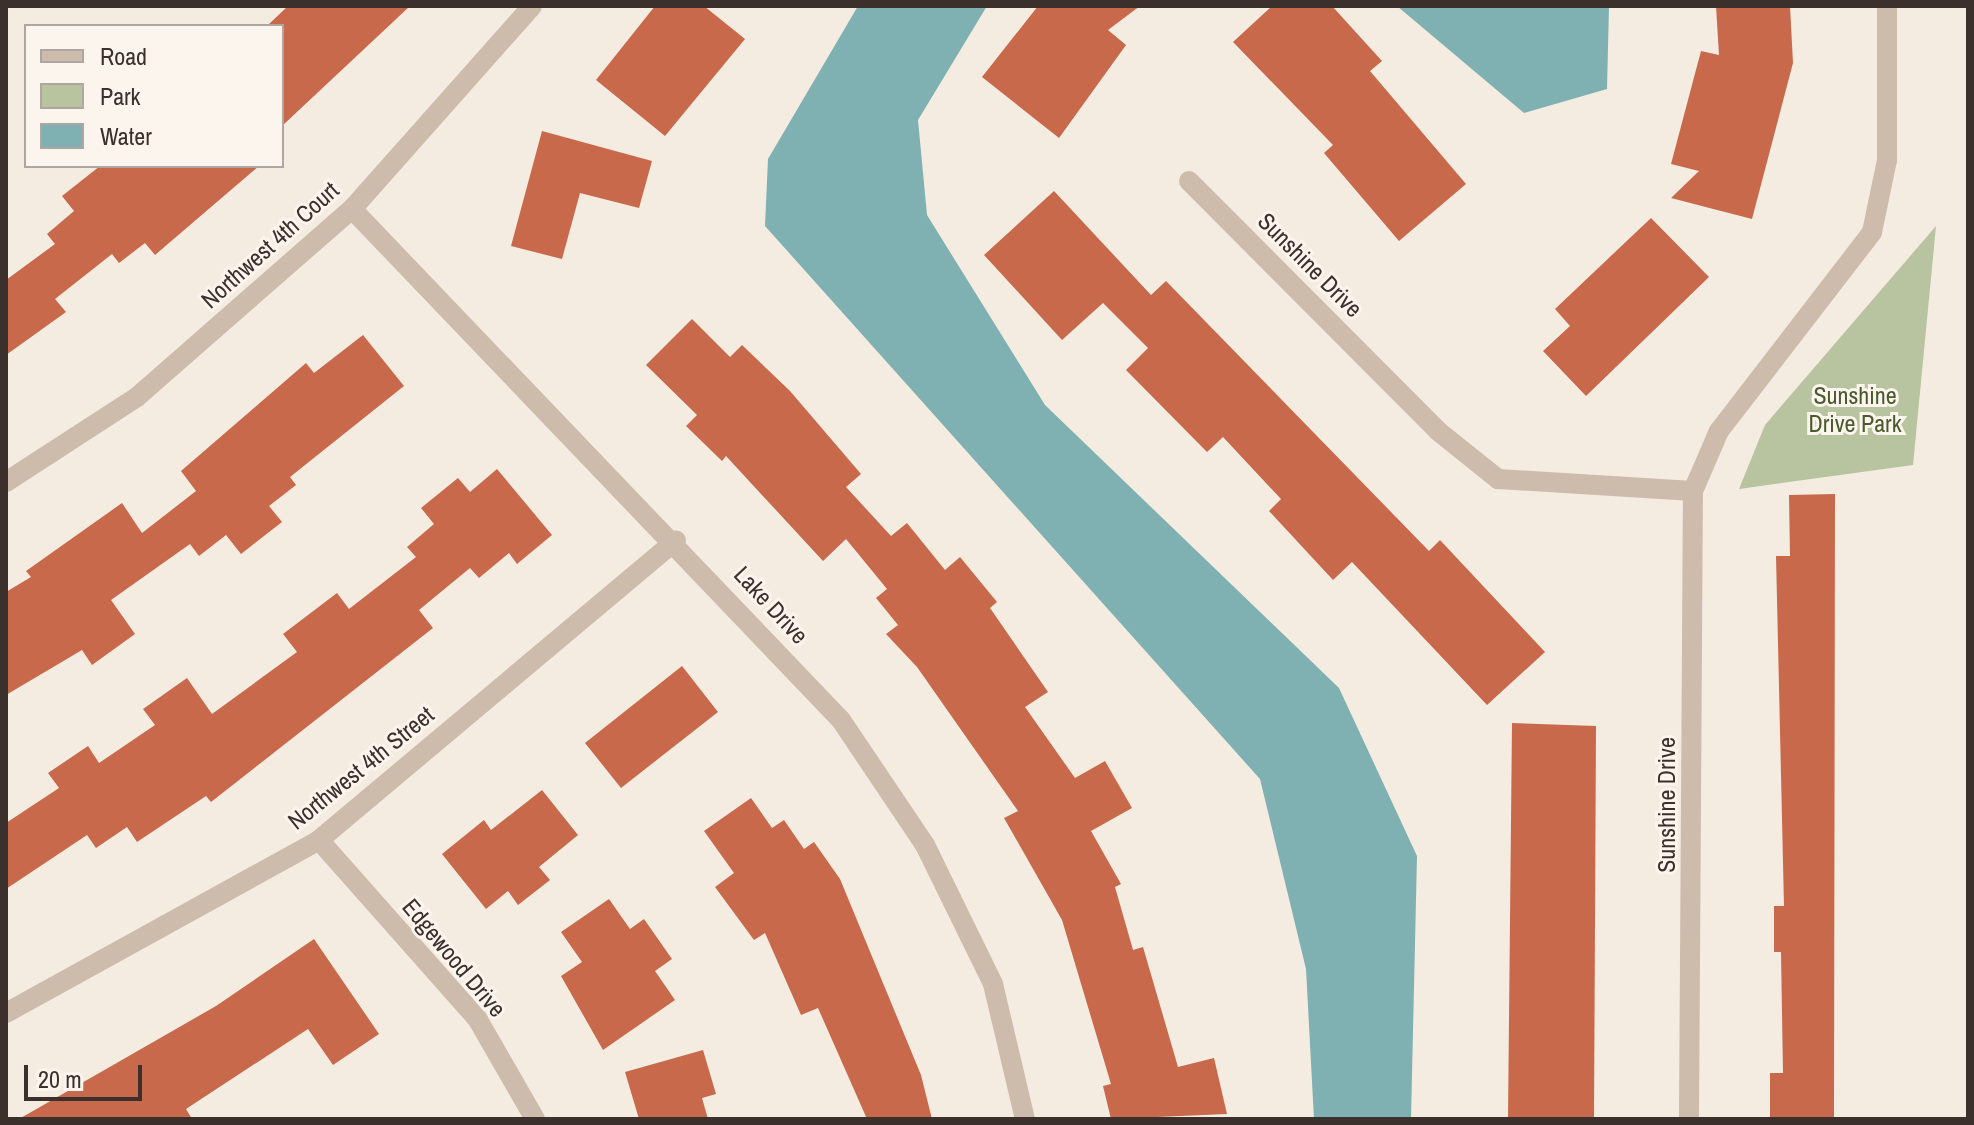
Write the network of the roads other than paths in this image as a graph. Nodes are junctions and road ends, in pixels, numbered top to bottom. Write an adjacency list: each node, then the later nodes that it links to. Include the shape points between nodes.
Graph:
1 (532, 6): 4 (street, Northwest 4th Court)
2 (1887, 6): 6 (street, Sunshine Drive, via 1887,160 1872,232 1719,431)
3 (1189, 181): 6 (street, Sunshine Drive, via 1438,431 1498,479)
4 (352, 209): 5 (street, Northwest 4th Court, via 137,397); 7 (street, Lake Drive)
5 (6, 482)
6 (1693, 491): 12 (street, Sunshine Drive)
7 (676, 540): 8 (street, Northwest 4th Street); 11 (street, Lake Drive, via 841,720 925,845 993,984)
8 (319, 840): 9 (street, Northwest 4th Street); 10 (street, Edgewood Drive, via 478,1020)
9 (6, 1013)
10 (535, 1119)
11 (1025, 1119)
12 (1689, 1119)

